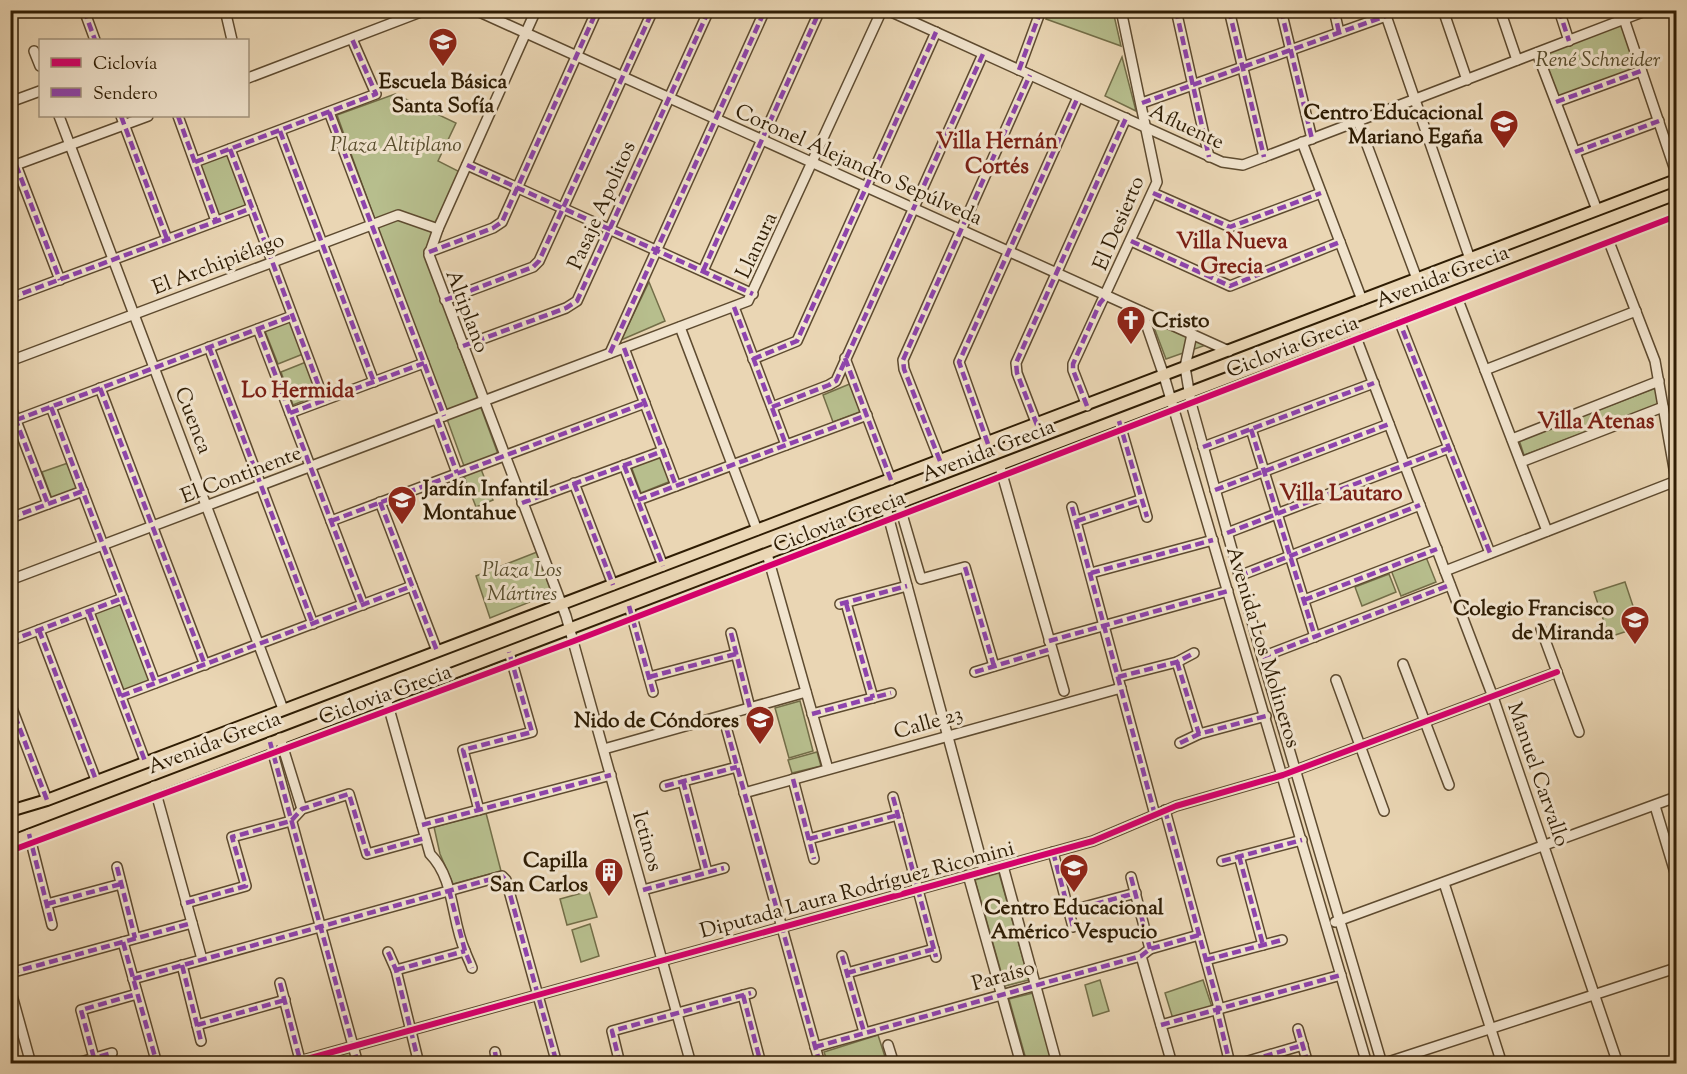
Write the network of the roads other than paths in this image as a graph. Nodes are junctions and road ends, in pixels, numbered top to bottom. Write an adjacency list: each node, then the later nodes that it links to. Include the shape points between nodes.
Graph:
1 (84, 10): 28 (street)
2 (225, 10): 29 (street)
3 (426, 10): 30 (street)
4 (475, 10): 27 (street, Coronel Alejandro Sepúlveda)
5 (536, 10): 27 (street, Altiplano)
6 (597, 10): 36 (street)
7 (653, 10): 43 (street)
8 (708, 10): 49 (street, Pasaje Apolitos)
9 (765, 10): 59 (street)
10 (820, 10): 66 (street)
11 (882, 10): 74 (street, Llanura)
12 (887, 10): 25 (street, Afluente)
13 (1041, 10): 40 (street)
14 (1121, 10): 53 (street, El Desierto)
15 (1176, 10): 46 (street)
16 (1229, 10): 39 (street)
17 (1281, 10): 32 (street)
18 (1334, 10): 26 (street)
19 (1443, 10): 45 (street)
20 (1500, 10): 37 (street)
21 (1558, 10): 31 (street)
22 (1648, 10): 24 (street, Afluente)
23 (1385, 13): 26 (street); 50 (street)
24 (1622, 15): 31 (street, Afluente); 41 (street)
25 (936, 32): 35 (street, Afluente); 79 (street)
26 (1339, 32): 32 (street)
27 (526, 33): 36 (street, Coronel Alejandro Sepúlveda); 75 (street, Altiplano)
28 (95, 39)
29 (232, 39)
30 (352, 39): 44 (street); 54 (street, via 376,94)
31 (1569, 41): 34 (street, Afluente)
32 (1290, 50): 39 (street); 65 (street)
33 (34, 51): 38 (street)
34 (1536, 53): 37 (street, Afluente); 52 (street)
35 (983, 54): 40 (street, Afluente); 85 (street)
36 (576, 56): 43 (street, Coronel Alejandro Sepúlveda); 80 (street)
37 (1517, 60): 45 (street, Afluente)
38 (39, 64)
39 (1242, 67): 46 (street); 72 (street)
40 (1019, 70): 42 (street, Afluente)
41 (1641, 71): 52 (street); 62 (street)
42 (1030, 75): 48 (street, Afluente); 92 (street)
43 (623, 77): 49 (street, Coronel Alejandro Sepúlveda); 84 (street)
44 (249, 78)
45 (1467, 80): 50 (street, Afluente)
46 (1193, 85): 53 (street); 71 (street)
47 (39, 91): 51 (street)
48 (1078, 97): 58 (street, Afluente); 100 (street)
49 (669, 98): 59 (street, Coronel Alejandro Sepúlveda); 91 (street, Pasaje Apolitos)
50 (1415, 99): 61 (street, Afluente); 102 (street)
51 (10, 102)
52 (1556, 102): 70 (street)
53 (1142, 103): 63 (street, El Desierto)
54 (329, 112): 64 (street); 89 (street)
55 (59, 117): 68 (street, Cuenca)
56 (142, 117): 60 (street)
57 (178, 117): 73 (street)
58 (1126, 118): 63 (street, Afluente); 105 (street)
59 (716, 119): 66 (street, Coronel Alejandro Sepúlveda); 98 (street)
60 (123, 120): 68 (street); 94 (street)
61 (1358, 121): 65 (street, Afluente); 106 (street)
62 (1659, 121): 70 (street); 77 (street)
63 (1148, 128): 71 (street, Afluente); 81 (street, El Desierto, via 1158,174)
64 (280, 131): 69 (street); 97 (street)
65 (1312, 139): 67 (street, Afluente)
66 (762, 140): 74 (street, Coronel Alejandro Sepúlveda); 104 (street)
67 (1302, 142): 72 (street, Afluente); 82 (street)
68 (70, 145): 76 (street); 101 (street, Cuenca)
69 (230, 149): 73 (street); 83 (street)
70 (1575, 152): 86 (street)
71 (1209, 157): 72 (street, Afluente, via 1235,165)
72 (1264, 157)
73 (195, 162): 88 (street)
74 (813, 163): 79 (street, Coronel Alejandro Sepúlveda); 109 (street, Llanura)
75 (467, 165): 80 (street); 90 (street, Altiplano)
76 (13, 166): 107 (street)
77 (1677, 173)
78 (1677, 180): 86 (main road, Avenida Grecia)
79 (866, 187): 85 (street, Coronel Alejandro Sepúlveda); 130 (street, via 797,341)
80 (518, 188): 84 (street); 99 (street, via 500,224)
81 (1153, 193): 82 (street, via 1230,227); 95 (street, El Desierto)
82 (1322, 193): 96 (street)
83 (252, 208): 88 (street); 103 (street)
84 (563, 208): 91 (street); 112 (street, via 536,264)
85 (914, 209): 92 (street, Coronel Alejandro Sepúlveda); 129 (street)
86 (1598, 210): 102 (main road, Avenida Grecia)
87 (1675, 211): 93 (main road, Avenida Grecia)
88 (216, 221): 94 (street)
89 (372, 224): 90 (street, El Archipiélago, via 403,215); 97 (street, El Archipiélago); 132 (street)
90 (438, 229): 99 (street, Altiplano)
91 (610, 229): 98 (street); 124 (street, Pasaje Apolitos, via 574,304)
92 (961, 230): 100 (street, Coronel Alejandro Sepúlveda); 166 (street, via 902,363)
93 (1606, 234): 108 (main road, Avenida Grecia); 115 (street)
94 (167, 239): 101 (street)
95 (1131, 241): 96 (street, via 1230,286); 110 (street, El Desierto)
96 (1340, 242): 113 (street)
97 (322, 243): 103 (street, El Archipiélago); 138 (street)
98 (656, 250): 104 (street); 128 (street)
99 (429, 252): 112 (street, Altiplano)
100 (1009, 252): 105 (street, Coronel Alejandro Sepúlveda); 160 (street, via 959,364)
101 (113, 259): 107 (street); 117 (street, Cuenca)
102 (1470, 259): 106 (main road, Avenida Grecia)
103 (272, 262): 117 (street, El Archipiélago); 119 (street)
104 (703, 272): 109 (street)
105 (1056, 273): 110 (street, Coronel Alejandro Sepúlveda); 157 (street, via 1016,363)
106 (1418, 279): 113 (main road, Avenida Grecia)
107 (60, 280): 111 (street)
108 (1455, 292): 118 (main road, Avenida Grecia); 135 (street)
109 (753, 294): 114 (street, Llanura)
110 (1106, 296): 116 (street, Coronel Alejandro Sepúlveda); 147 (street, El Desierto, via 1072,367)
111 (10, 298)
112 (445, 300): 124 (street, Altiplano)
113 (1362, 300): 127 (main road, Avenida Grecia)
114 (734, 307): 120 (street, Llanura); 130 (street)
115 (1636, 311): 135 (street); 137 (street)
116 (1142, 312): 123 (street, Coronel Alejandro Sepúlveda); 136 (street, Avenida Los Molineros)
117 (134, 314): 131 (street, El Archipiélago); 133 (street, Cuenca)
118 (1397, 315): 122 (main road, Avenida Grecia); 163 (street)
119 (292, 316): 121 (street); 142 (street)
120 (681, 327): 126 (street, Llanura); 169 (street)
121 (258, 329): 125 (street); 151 (street)
122 (1354, 332): 139 (street, Manuel Carvallo); 141 (main road, Avenida Grecia)
123 (1192, 334): 127 (street, Coronel Alejandro Sepúlveda); 134 (street, Avenida Los Molineros)
124 (463, 346): 143 (street, Altiplano)
125 (208, 347): 133 (street); 178 (street)
126 (624, 348): 128 (street, Llanura); 145 (street)
127 (1228, 351): 134 (main road, Avenida Grecia)
128 (610, 353): 143 (street, Llanura)
129 (845, 358): 149 (street, via 832,384); 152 (street)
130 (753, 359): 149 (street)
131 (10, 361)
132 (424, 363): 138 (street); 153 (street)
133 (154, 368): 140 (street); 189 (street, Cuenca)
134 (1185, 368): 136 (main road, Avenida Grecia); 141 (street, Avenida Los Molineros)
135 (1485, 369): 159 (street)
136 (1164, 375): 144 (street, Avenida Los Molineros); 147 (main road, Avenida Grecia)
137 (1659, 381): 150 (street); 159 (street)
138 (374, 382): 142 (street)
139 (1374, 383): 156 (street, Manuel Carvallo); 158 (street)
140 (100, 388): 148 (street); 197 (street)
141 (1188, 394): 144 (main road, Avenida Grecia); 162 (street, Avenida Los Molineros)
142 (324, 400): 151 (street)
143 (483, 401): 153 (street, El Continente); 165 (street, Altiplano)
144 (1171, 401): 155 (main road, Avenida Grecia); 201 (street, Avenida Los Molineros)
145 (645, 403): 164 (street); 165 (street)
146 (10, 405): 154 (street)
147 (1087, 406): 157 (main road, Avenida Grecia)
148 (51, 407): 154 (street); 181 (street)
149 (771, 407): 161 (street)
150 (1663, 407): 167 (street); 176 (street)
151 (290, 413): 171 (street)
152 (867, 415): 161 (street); 175 (street)
153 (440, 417): 171 (street, El Continente); 174 (street)
154 (16, 420): 186 (street)
155 (1119, 421): 172 (main road, Avenida Grecia); 183 (street)
156 (1389, 424): 170 (street, Manuel Carvallo); 173 (street)
157 (1037, 425): 160 (main road, Avenida Grecia)
158 (1251, 429): 162 (street); 173 (street)
159 (1512, 439): 167 (street)
160 (988, 444): 166 (main road, Avenida Grecia)
161 (786, 445): 169 (street)
162 (1203, 447): 180 (street, Avenida Los Molineros)
163 (1449, 448): 170 (street); 204 (street)
164 (663, 451): 168 (street); 179 (street)
165 (504, 456): 174 (street); 185 (street, Altiplano)
166 (940, 461): 175 (main road, Avenida Grecia)
167 (1521, 462): 199 (street)
168 (624, 465): 177 (street); 182 (street)
169 (732, 465): 179 (street); 198 (street)
170 (1405, 465): 188 (street, Manuel Carvallo); 192 (street)
171 (310, 467): 178 (street, El Continente); 195 (street)
172 (1000, 467): 187 (main road, Avenida Grecia); 232 (street)
173 (1264, 471): 180 (street); 192 (street)
174 (458, 473): 184 (street)
175 (891, 480): 198 (main road, Avenida Grecia)
176 (1677, 481): 199 (street)
177 (574, 483): 185 (street); 212 (street)
178 (261, 485): 189 (street, El Continente); 223 (street)
179 (676, 486): 182 (street)
180 (1215, 490): 200 (street, Avenida Los Molineros)
181 (83, 491): 186 (street); 202 (street)
182 (638, 500): 207 (street)
183 (1140, 500): 194 (street); 196 (street)
184 (380, 502): 195 (street); 214 (street)
185 (522, 503): 220 (street, Altiplano)
186 (48, 504): 193 (street)
187 (899, 504): 191 (main road, Avenida Grecia); 241 (street, via 921,579 965,567)
188 (1420, 505): 203 (street, Manuel Carvallo); 206 (street)
189 (207, 506): 197 (street, El Continente); 231 (street, Cuenca)
190 (1072, 507): 196 (street)
191 (886, 508): 205 (main road, Avenida Grecia); 215 (street)
192 (1277, 514): 200 (street); 206 (street)
193 (10, 518)
194 (1147, 518)
195 (331, 521): 219 (street)
196 (1077, 521): 209 (street)
197 (153, 526): 202 (street, El Continente); 240 (street)
198 (757, 530): 207 (main road, Avenida Grecia)
199 (1547, 531): 204 (street)
200 (1227, 533): 210 (street, Avenida Los Molineros)
201 (1213, 540): 209 (street); 216 (street, Avenida Los Molineros)
202 (103, 545): 211 (street, El Continente); 217 (street)
203 (1437, 549): 208 (street, Manuel Carvallo); 218 (street)
204 (1490, 553): 208 (street)
205 (767, 554): 221 (main road, Avenida Grecia); 251 (street)
206 (1290, 555): 210 (street); 218 (street)
207 (663, 566): 212 (main road, Avenida Grecia)
208 (1445, 571): 213 (street, Manuel Carvallo)
209 (1091, 573): 224 (street)
210 (1239, 576): 237 (street, Avenida Los Molineros)
211 (10, 580)
212 (614, 585): 220 (main road, Avenida Grecia)
213 (1450, 585): 229 (street); 254 (street, Manuel Carvallo)
214 (412, 586): 219 (street); 233 (street)
215 (907, 586): 256 (street, via 843,603); 267 (street)
216 (1228, 591): 224 (street); 262 (street, Avenida Los Molineros)
217 (123, 598): 222 (street); 247 (street)
218 (1304, 600): 229 (street)
219 (363, 605): 223 (street)
220 (561, 605): 225 (street, Altiplano); 233 (main road, Avenida Grecia)
221 (629, 606): 225 (main road, Avenida Grecia); 244 (street)
222 (89, 612): 227 (street); 253 (street)
223 (313, 624): 231 (street)
224 (1105, 626): 232 (street); 245 (street)
225 (570, 628): 234 (main road, Avenida Grecia); 272 (street, Ictinos)
226 (1541, 628): 243 (street)
227 (39, 630): 230 (street); 280 (street)
228 (731, 633): 236 (street)
229 (1316, 637): 237 (street)
230 (10, 641)
231 (259, 644): 240 (street); 259 (street, Cuenca)
232 (1050, 645): 241 (street); 249 (street)
233 (437, 651): 259 (main road, Avenida Grecia)
234 (509, 652): 255 (main road, Avenida Grecia); 291 (street, via 532,732 463,750)
235 (1194, 653): 238 (street)
236 (736, 654): 244 (street); 258 (street)
237 (1262, 657): 276 (street, Avenida Los Molineros)
238 (1177, 662): 245 (street); 266 (street)
239 (1403, 664): 263 (street)
240 (205, 665): 247 (street)
241 (994, 666): 242 (street)
242 (975, 672)
243 (1557, 672): 254 (street, Diputada Laura Rodríguez Ricomini); 264 (street)
244 (649, 677): 250 (street)
245 (1118, 677): 248 (street)
246 (1336, 680): 271 (street)
247 (155, 683): 253 (street)
248 (1121, 688): 267 (street, Calle 23); 295 (street)
249 (1064, 691)
250 (653, 692)
251 (806, 692): 258 (street); 260 (street)
252 (891, 693): 256 (street)
253 (121, 696): 273 (street)
254 (1493, 697): 263 (street, Diputada Laura Rodríguez Ricomini); 304 (street, Manuel Carvallo)
255 (386, 698): 269 (main road, Avenida Grecia); 298 (street)
256 (873, 698): 260 (street)
257 (10, 703): 265 (street)
258 (750, 708): 261 (street)
259 (283, 709): 273 (main road, Avenida Grecia)
260 (812, 714): 275 (street)
261 (723, 716): 272 (street); 274 (street)
262 (1266, 716): 266 (street); 278 (street, Avenida Los Molineros)
263 (1425, 722): 271 (street, Diputada Laura Rodríguez Ricomini); 282 (street)
264 (1579, 732)
265 (22, 734): 268 (street); 288 (street)
266 (1199, 734): 270 (street)
267 (947, 735): 275 (street, Calle 23); 312 (street)
268 (10, 738)
269 (275, 740): 283 (main road, Avenida Grecia); 290 (street); 297 (street)
270 (1180, 743)
271 (1360, 746): 276 (street, Diputada Laura Rodríguez Ricomini); 294 (street)
272 (604, 749): 277 (street, Ictinos)
273 (145, 761): 280 (main road, Avenida Grecia)
274 (737, 767): 281 (street); 285 (street)
275 (828, 769): 279 (street, Calle 23)
276 (1295, 770): 278 (street, Diputada Laura Rodríguez Ricomini); 326 (street, Avenida Los Molineros)
277 (611, 775): 291 (street); 321 (street, Ictinos)
278 (1283, 775): 292 (street, Diputada Laura Rodríguez Ricomini); 302 (street, Avenida Los Molineros)
279 (794, 779): 285 (street, Calle 23); 301 (street)
280 (96, 780): 288 (main road, Avenida Grecia)
281 (683, 781): 284 (street); 313 (street)
282 (1449, 785)
283 (154, 786): 299 (main road, Avenida Grecia); 323 (street)
284 (665, 786)
285 (744, 793): 331 (street)
286 (893, 797): 296 (street)
287 (1677, 797): 289 (street)
288 (47, 800): 293 (main road, Avenida Grecia)
289 (1654, 806): 304 (street); 315 (street)
290 (302, 808): 297 (street); 300 (street, via 349,794 367,854)
291 (479, 810): 298 (street)
292 (1165, 810): 295 (street, Diputada Laura Rodríguez Ricomini); 333 (street)
293 (10, 811)
294 (1384, 811)
295 (1155, 814): 305 (street, Diputada Laura Rodríguez Ricomini, via 1105,836)
296 (898, 815): 301 (street); 319 (street)
297 (291, 821): 323 (street, via 232,837 246,886); 330 (street)
298 (422, 825): 300 (street)
299 (29, 834): 303 (main road, Avenida Grecia); 324 (street)
300 (425, 838): 320 (street)
301 (809, 839): 307 (street)
302 (1302, 840): 306 (street); 329 (street, Avenida Los Molineros)
303 (10, 842)
304 (1546, 846): 317 (street); 360 (street, Manuel Carvallo)
305 (1053, 852): 309 (street, Diputada Laura Rodríguez Ricomini); 325 (street)
306 (1239, 856): 308 (street); 337 (street)
307 (814, 859)
308 (1222, 861)
309 (1003, 866): 312 (street, Diputada Laura Rodríguez Ricomini); 355 (street)
310 (117, 867): 318 (street)
311 (724, 868): 313 (street)
312 (984, 870): 314 (street, Diputada Laura Rodríguez Ricomini)
313 (707, 872): 321 (street)
314 (968, 874): 319 (street, Diputada Laura Rodríguez Ricomini); 359 (street)
315 (1677, 876)
316 (1131, 877): 322 (street)
317 (1444, 883): 326 (street); 366 (street)
318 (121, 884): 324 (street); 334 (street)
319 (918, 889): 331 (street, Diputada Laura Rodríguez Ricomini); 351 (street, via 935,953)
320 (449, 890): 330 (street); 339 (street); 358 (street, via 504,877)
321 (643, 890): 344 (street, Ictinos)
322 (1136, 893): 325 (street); 338 (street)
323 (186, 903): 327 (street)
324 (47, 904): 328 (street)
325 (1068, 911): 332 (street)
326 (1340, 921): 329 (street); 401 (street, Avenida Los Molineros)
327 (192, 923): 334 (street); 343 (street)
328 (52, 925)
329 (1327, 925): 352 (street, Avenida Los Molineros)
330 (321, 926): 343 (street); 373 (street)
331 (782, 926): 344 (street, Diputada Laura Rodríguez Ricomini); 374 (street)
332 (1073, 927)
333 (1199, 935): 338 (street, Paraíso); 345 (street)
334 (135, 938): 336 (street)
335 (1282, 940): 337 (street)
336 (123, 942): 350 (street); 353 (street)
337 (1263, 945): 345 (street)
338 (1150, 949): 342 (street, Paraíso)
339 (465, 951): 347 (street); 349 (street)
340 (388, 952): 349 (street)
341 (842, 956): 351 (street)
342 (1141, 956): 355 (street, Paraíso); 365 (street)
343 (202, 959): 346 (street)
344 (662, 960): 358 (street, Diputada Laura Rodríguez Ricomini); 363 (street, Ictinos)
345 (1206, 960): 362 (street)
346 (182, 964): 353 (street); 364 (street)
347 (472, 968)
348 (1677, 968): 360 (street)
349 (396, 970): 368 (street)
350 (10, 973)
351 (847, 973): 369 (street)
352 (1341, 975): 362 (street); 400 (street, Avenida Los Molineros)
353 (133, 979): 357 (street)
354 (280, 983): 361 (street)
355 (1036, 984): 359 (street, Paraíso); 395 (street)
356 (10, 988): 380 (street)
357 (137, 994): 378 (street, via 81,1010); 382 (street)
358 (538, 994): 368 (street, Diputada Laura Rodríguez Ricomini); 388 (street)
359 (1002, 994): 369 (street, Paraíso); 394 (street)
360 (1595, 994): 366 (street); 403 (street, Manuel Carvallo)
361 (285, 1000): 364 (street); 379 (street)
362 (1217, 1010): 365 (street); 397 (street)
363 (677, 1014): 389 (street, via 612,1031); 390 (street, Ictinos); 391 (street, via 747,994)
364 (197, 1025): 370 (street)
365 (1161, 1025): 396 (street)
366 (1491, 1028): 401 (street); 402 (street)
367 (1298, 1029): 372 (street)
368 (410, 1030): 373 (street, Diputada Laura Rodríguez Ricomini); 386 (street)
369 (864, 1032): 374 (street, Paraíso)
370 (201, 1041)
371 (888, 1044): 393 (street)
372 (1303, 1045): 398 (street); 399 (street)
373 (353, 1046): 375 (street, Diputada Laura Rodríguez Ricomini); 385 (street)
374 (815, 1047): 392 (street)
375 (330, 1052): 379 (street, Diputada Laura Rodríguez Ricomini); 384 (street)
376 (495, 1052): 387 (street)
377 (112, 1053): 378 (street)
378 (94, 1058): 381 (street)
379 (300, 1060): 383 (street, Diputada Laura Rodríguez Ricomini)
380 (32, 1064)
381 (74, 1064)
382 (156, 1064)
383 (289, 1064)
384 (333, 1064)
385 (358, 1064)
386 (419, 1064)
387 (497, 1064)
388 (557, 1064)
389 (620, 1064)
390 (691, 1064)
391 (761, 1064)
392 (820, 1064)
393 (894, 1064)
394 (1021, 1064)
395 (1057, 1064)
396 (1172, 1064)
397 (1230, 1064)
398 (1238, 1064)
399 (1308, 1064)
400 (1367, 1064)
401 (1382, 1064)
402 (1502, 1064)
403 (1618, 1064)

